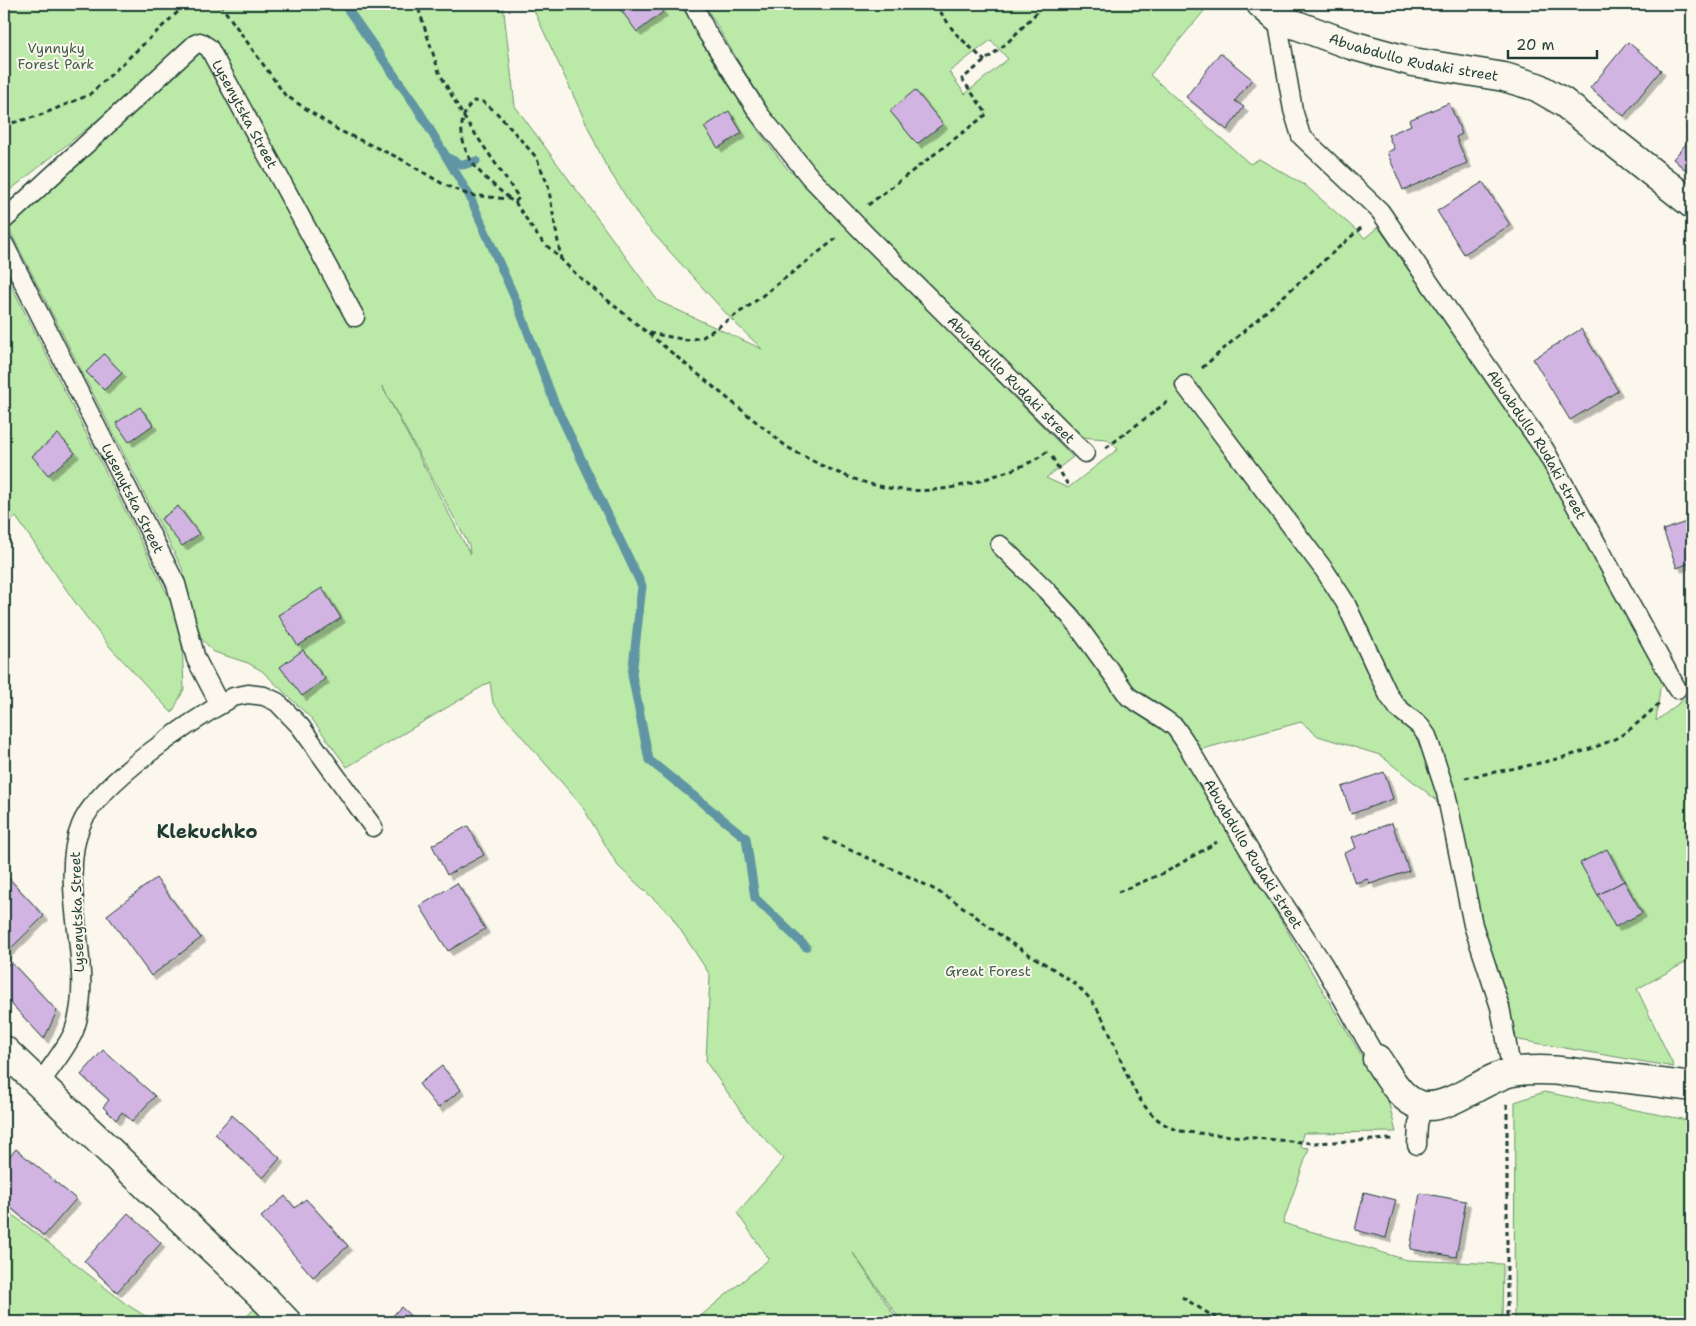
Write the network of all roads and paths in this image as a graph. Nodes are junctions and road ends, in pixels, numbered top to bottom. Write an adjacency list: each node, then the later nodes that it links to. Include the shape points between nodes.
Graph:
1 (220, 4): 9 (path, via 181,9 89,95 38,116); 10 (path, via 285,95 338,130 399,158 443,184 469,195)
2 (416, 4): 8 (path, via 439,72)
3 (693, 4): 15 (lane, Abuabdullo Rudaki street, via 706,31 760,115 810,177)
4 (935, 4): 7 (path, via 955,33)
5 (1045, 4): 7 (path)
6 (1269, 11): 12 (street, Abuabdullo Rudaki street, via 1351,45 1413,62 1504,77 1537,87 1563,102); 13 (lane, Abuabdullo Rudaki street, via 1302,136)
7 (985, 61): 15 (path, via 962,79 987,114)
8 (463, 116): 10 (path, via 464,146 472,162); 11 (path, via 512,186 519,198); 17 (path, via 466,107 474,101 483,102 536,157 548,185)
9 (4, 125)
10 (509, 199): 11 (path)
11 (515, 202): 17 (path, via 539,238)
12 (1692, 204)
13 (1380, 211): 20 (path, Abuabdullo Rudaki street); 24 (lane, Abuabdullo Rudaki street, via 1545,450)
14 (4, 220): 18 (lane, Lysenytska Street, via 200,42 209,48)
15 (852, 221): 19 (path, via 749,306 703,337 686,340); 21 (lane, Abuabdullo Rudaki street)
16 (4, 244): 25 (lane, Lysenytska Street, via 176,584 196,659)
17 (561, 260): 19 (path)
18 (355, 317)
19 (649, 333): 22 (path, via 787,447 823,468 867,484 903,492 964,487 1035,461 1051,448 1053,462)
20 (1185, 385): 21 (path, Abuabdullo Rudaki street, via 1155,413 1101,452); 26 (lane, via 1325,571 1345,602 1389,696 1427,736)
21 (1086, 454)
22 (1069, 487)
23 (1000, 545): 28 (lane, Abuabdullo Rudaki street, via 1071,617 1129,697 1175,727)
24 (1677, 689): 26 (path, via 1627,731 1611,740 1560,758)
25 (220, 705): 27 (lane, Lysenytska Street, via 233,697 248,694 277,702 300,726); 34 (lane, Lysenytska Street, via 135,764 98,799 82,824 75,846 74,873 80,1006 74,1032)
26 (1442, 783): 33 (lane, via 1473,925 1500,1007)
27 (373, 827)
28 (1237, 830): 30 (path, via 1166,872); 32 (lane, Abuabdullo Rudaki street, via 1323,964)
29 (824, 838): 37 (path, via 947,896 1084,992 1101,1016 1143,1106 1163,1124 1186,1132 1313,1143)
30 (1118, 892)
31 (4, 1050): 34 (street)
32 (1378, 1059): 36 (street, Abuabdullo Rudaki street, via 1398,1090)
33 (1509, 1073): 35 (street, via 1567,1071); 36 (street, via 1440,1104); 41 (path)
34 (38, 1085): 39 (street)
35 (1692, 1087)
36 (1424, 1106): 37 (lane)
37 (1410, 1142)
38 (1182, 1297): 40 (path)
39 (287, 1322)
40 (1222, 1322)
41 (1508, 1322)

